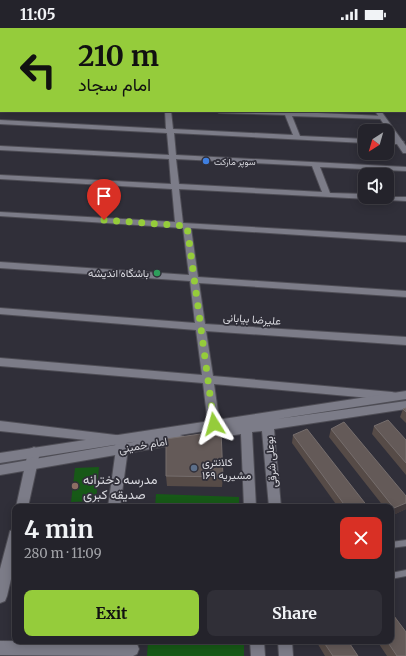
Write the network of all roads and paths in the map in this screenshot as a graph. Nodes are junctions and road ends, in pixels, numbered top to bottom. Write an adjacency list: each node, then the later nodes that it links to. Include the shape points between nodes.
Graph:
1 (154, 28): 2 (street)
2 (161, 28)
3 (168, 112): 9 (street)
4 (242, 112): 6 (street)
5 (379, 112): 7 (street)
6 (288, 114): 7 (street); 10 (street)
7 (382, 117): 13 (street)
8 (0, 122): 9 (street)
9 (170, 132): 10 (street); 16 (street)
10 (297, 137): 11 (street)
11 (358, 141)
12 (394, 142): 13 (street)
13 (400, 142): 15 (street)
14 (0, 148): 16 (street)
15 (406, 151)
16 (173, 157): 17 (street); 20 (street)
17 (316, 164): 18 (street); 21 (street)
18 (406, 169)
19 (0, 177): 20 (street)
20 (175, 186): 21 (street); 24 (street)
21 (327, 195): 22 (street)
22 (406, 199)
23 (0, 214): 24 (street)
24 (183, 225): 25 (street); 27 (street)
25 (406, 239)
26 (0, 265): 27 (street)
27 (194, 279): 28 (street); 30 (street)
28 (406, 294)
29 (0, 311): 30 (street, علیرضا بیابانی)
30 (201, 328): 31 (street, علیرضا بیابانی); 33 (street)
31 (406, 341)
32 (0, 362): 33 (street)
33 (208, 379): 34 (street); 39 (street)
34 (401, 396): 36 (street, امام خمینی)
35 (406, 405): 36 (street, امام خمینی)
36 (268, 421): 37 (street, امام خمینی); 48 (street, بوعلی شرقی)
37 (246, 424): 39 (street, امام خمینی); 47 (street, بوعلی شرقی)
38 (0, 426): 40 (street)
39 (214, 428): 40 (street, امام خمینی)
40 (121, 444): 41 (street, امام خمینی); 43 (street, امام خمینی); 46 (street)
41 (34, 452): 42 (street, امام خمینی); 43 (street)
42 (0, 458)
43 (31, 465): 44 (street, امام خمینی); 45 (street)
44 (0, 470)
45 (23, 504)
46 (114, 504)
47 (250, 504)
48 (275, 504)
49 (406, 543): 50 (lane)
50 (394, 545)
51 (12, 547): 54 (street)
52 (406, 573): 53 (lane)
53 (394, 575)
54 (0, 596)
55 (257, 644): 59 (street)
56 (285, 644): 60 (street)
57 (132, 649): 58 (street)
58 (4, 651)
59 (258, 656)
60 (286, 656)

